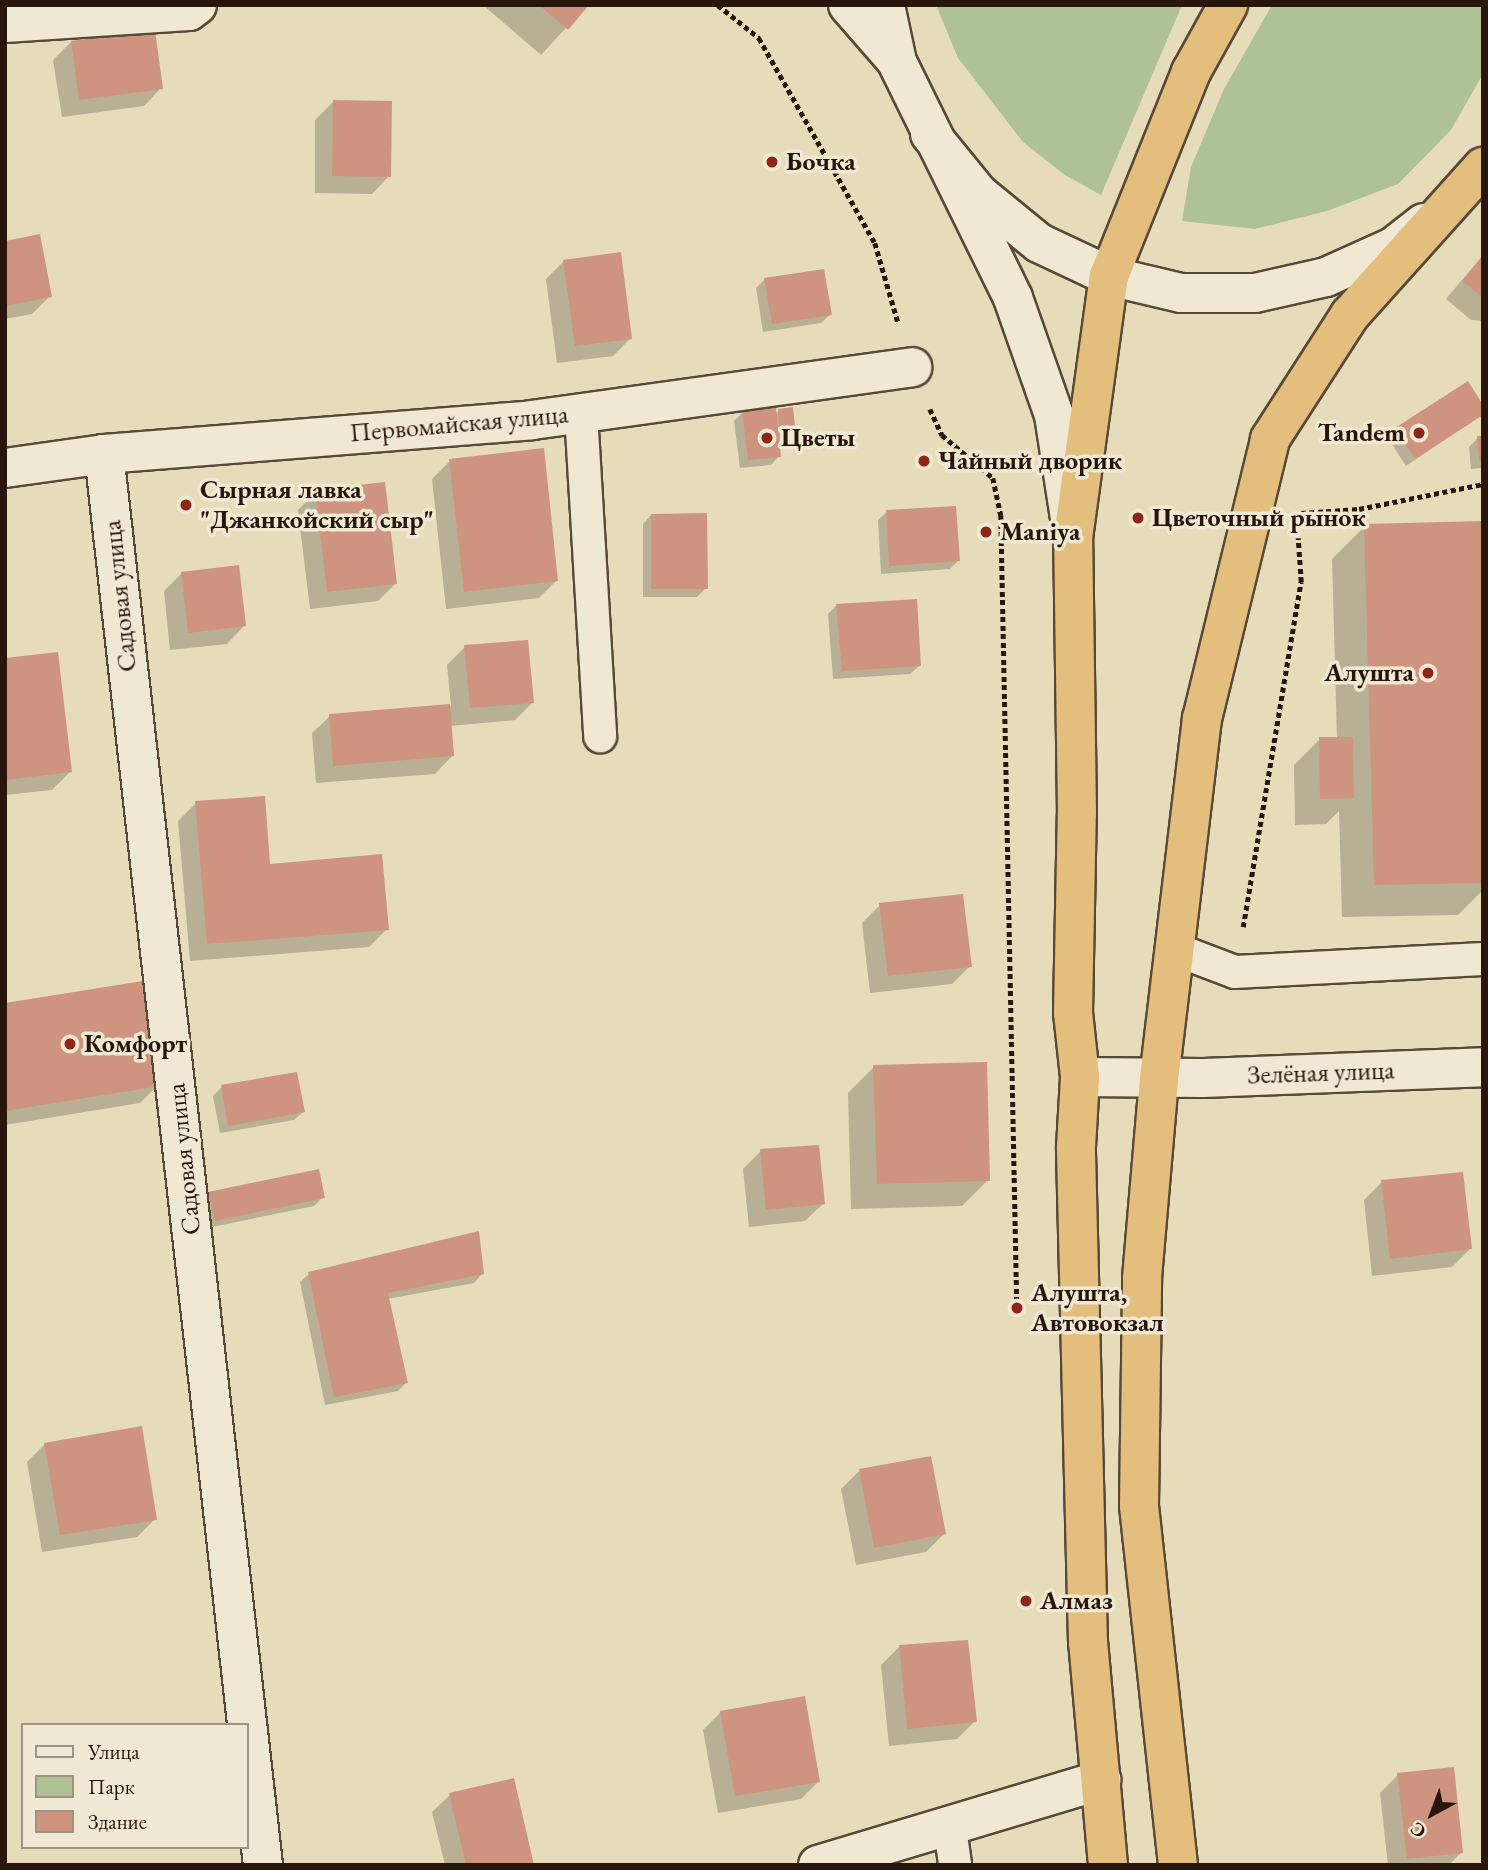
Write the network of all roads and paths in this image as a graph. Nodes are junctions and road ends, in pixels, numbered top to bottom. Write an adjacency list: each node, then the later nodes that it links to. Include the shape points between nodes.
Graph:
1 (197, 5): 6 (street, via 189,11)
2 (718, 5): 12 (path, via 759,38 875,243)
3 (848, 5): 7 (street)
4 (885, 5): 7 (street)
5 (1228, 5): 11 (highway, via 1191,72)
6 (5, 23)
7 (897, 61): 8 (street)
8 (930, 134): 11 (street, via 979,194 1039,243); 17 (street, via 1013,298 1054,415)
9 (1483, 167): 10 (highway)
10 (1451, 202): 11 (street, via 1393,247 1314,280 1255,293 1181,293); 19 (highway, via 1350,315 1270,439 1202,719)
11 (1110, 276): 17 (highway)
12 (912, 367): 13 (street, Первомайская улица); 25 (path, via 942,435 993,478 1001,515)
13 (581, 413): 14 (street, Первомайская улица); 18 (lane)
14 (104, 454): 15 (street, Первомайская улица); 26 (street, Садовая улица)
15 (5, 468)
16 (1483, 484): 21 (path, via 1359,509 1297,513 1301,582)
17 (1073, 537): 23 (highway, via 1077,813 1073,1013)
18 (600, 736)
19 (1177, 950): 21 (lane); 24 (highway)
20 (1483, 959): 21 (lane)
21 (1235, 972)
22 (1483, 1067): 24 (street, Зелёная улица)
23 (1080, 1077): 24 (street, Зелёная улица); 28 (highway, via 1077,1161 1088,1643)
24 (1159, 1079): 33 (highway, via 1142,1278 1139,1505)
25 (1017, 1308)
26 (247, 1723)
27 (248, 1732): 30 (street, Садовая улица)
28 (1102, 1780): 29 (street); 32 (highway)
29 (953, 1847): 31 (street)
30 (263, 1865)
31 (818, 1865)
32 (1108, 1865)
33 (1178, 1865)

